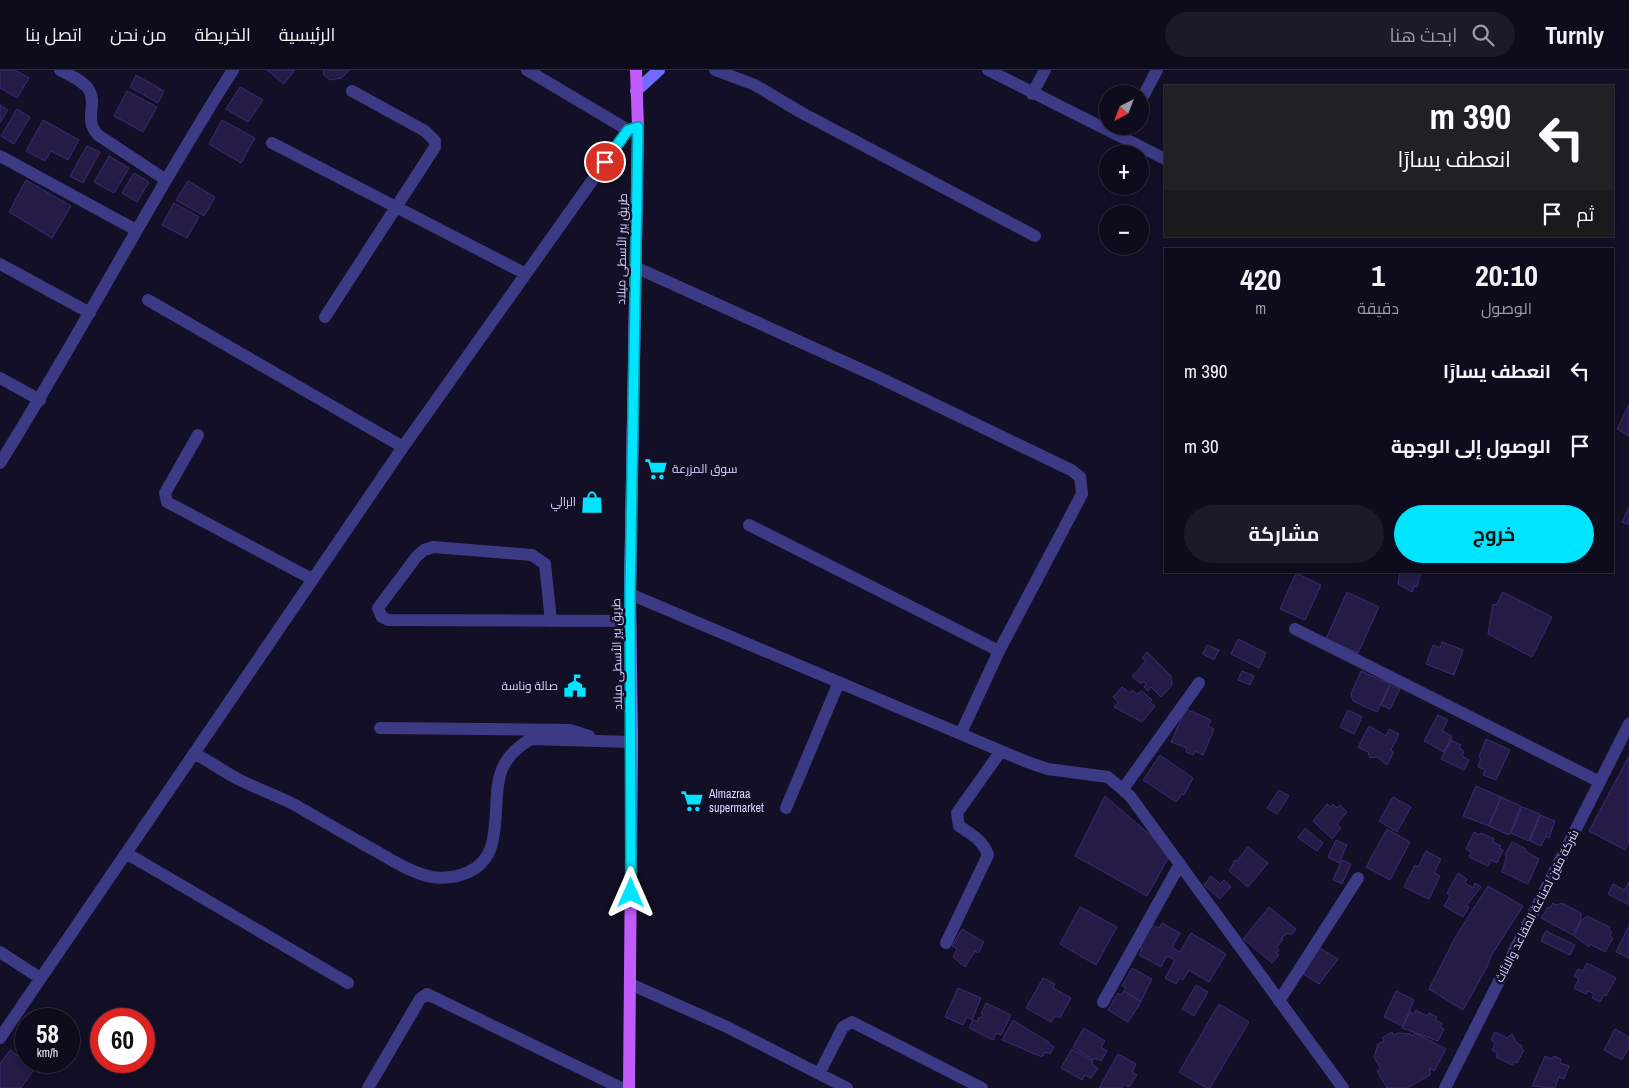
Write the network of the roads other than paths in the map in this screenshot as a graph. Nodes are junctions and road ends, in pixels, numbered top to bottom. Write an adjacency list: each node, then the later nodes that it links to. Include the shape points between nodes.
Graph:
1 (60, 70): 21 (street, via 90,90 90,120 98,135)
2 (233, 70): 21 (street)
3 (527, 70): 16 (street)
4 (636, 70): 13 (main road, طريق بير الأسطى ميلاد)
5 (659, 70): 13 (main road)
6 (715, 70): 10 (street)
7 (988, 70): 14 (street)
8 (1045, 70): 14 (street)
9 (1157, 70): 11 (street)
10 (744, 74): 24 (street)
11 (1149, 85)
12 (352, 91): 22 (street, via 425,131 435,141 435,147)
13 (636, 91): 16 (main road, طريق بير الأسطى ميلاد)
14 (1032, 94): 15 (street)
15 (1099, 121)
16 (633, 129): 26 (main road, طريق بير الأسطى ميلاد); 27 (street)
17 (1130, 135): 20 (street)
18 (272, 143): 22 (street)
19 (0, 156): 23 (street)
20 (1164, 158)
21 (166, 180): 23 (street)
22 (396, 207): 27 (street); 30 (street)
23 (136, 230): 29 (street)
24 (1035, 236)
25 (0, 264): 29 (street)
26 (636, 267): 38 (main road, طريق بير الأسطى ميلاد); 42 (street, via 880,378 1062,465 1080,477 1082,494)
27 (524, 273): 34 (street)
28 (148, 300): 34 (street)
29 (90, 313): 32 (street)
30 (325, 318)
31 (0, 378): 32 (street)
32 (40, 400): 35 (street)
33 (198, 435): 37 (street, via 164,493 167,502)
34 (403, 447): 37 (street)
35 (0, 463)
36 (749, 525): 42 (street)
37 (312, 579): 50 (street)
38 (630, 594): 40 (main road, طريق بير الأسطى ميلاد); 43 (street)
39 (551, 621): 39 (street, via 545,564 532,555 433,547 417,556 378,608 382,617 388,620); 40 (street)
40 (630, 621): 49 (main road, طريق بير الأسطى ميلاد)
41 (1295, 629): 52 (street)
42 (999, 651): 47 (street)
43 (839, 682): 47 (street); 54 (street)
44 (1199, 683): 53 (street)
45 (1629, 724): 52 (street, شركة متين لصناعة المقاعد والاثاث)
46 (380, 728): 48 (street, via 570,730 586,734)
47 (961, 733): 51 (street)
48 (595, 741): 49 (street); 50 (street, via 530,740 517,747 506,760 496,786 490,848 481,863 470,872 445,878 402,866)
49 (632, 742): 62 (main road, طريق بير الأسطى ميلاد)
50 (194, 752): 55 (street)
51 (1001, 752): 53 (street, via 1048,769 1108,777); 58 (street, via 957,813 959,826 979,839 988,854)
52 (1600, 782): 73 (street, شركة متين لصناعة المقاعد والاثاث)
53 (1123, 789): 56 (street)
54 (786, 808)
55 (126, 853): 60 (street); 61 (street)
56 (1180, 864): 63 (street); 64 (street)
57 (1358, 878): 63 (street)
58 (946, 943)
59 (0, 952): 60 (street)
60 (40, 978): 65 (street)
61 (348, 983)
62 (630, 984): 66 (street); 69 (main road, طريق بير الأسطى ميلاد)
63 (1279, 1000): 72 (street)
64 (1103, 1002)
65 (0, 1038)
66 (820, 1072): 70 (street); 71 (street, via 843,1027 852,1022)
67 (368, 1088): 68 (street, via 416,1004 427,994)
68 (622, 1088)
69 (629, 1088)
70 (847, 1088)
71 (982, 1088)
72 (1343, 1088)
73 (1445, 1088)

